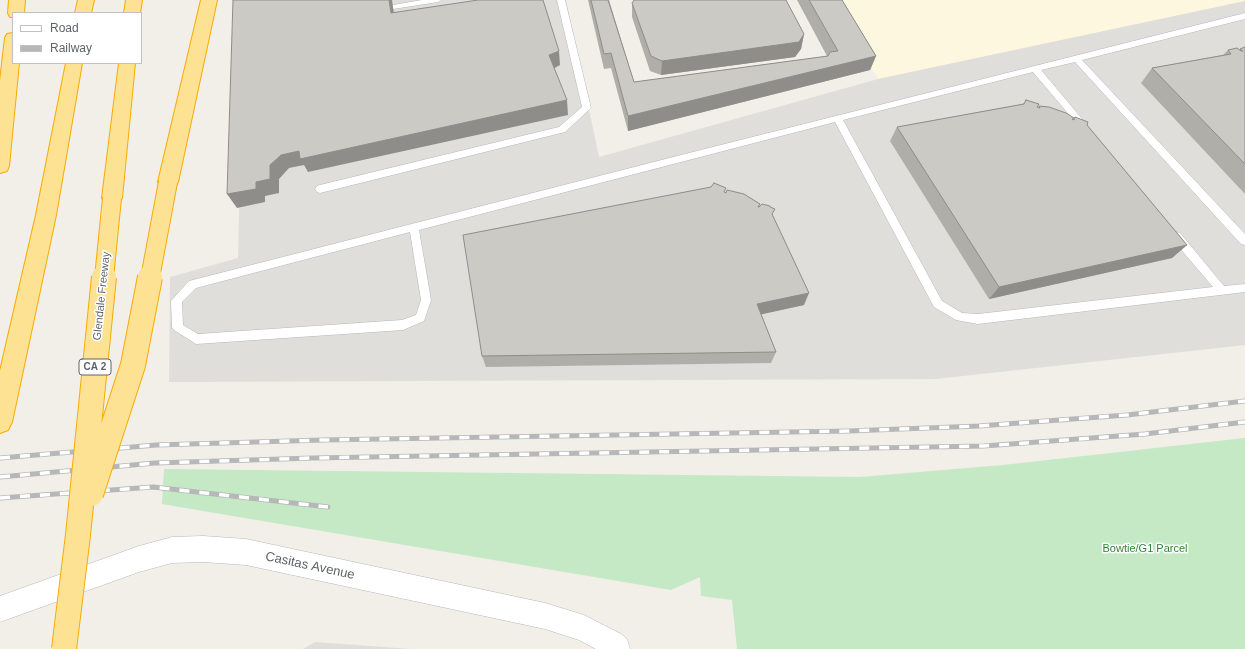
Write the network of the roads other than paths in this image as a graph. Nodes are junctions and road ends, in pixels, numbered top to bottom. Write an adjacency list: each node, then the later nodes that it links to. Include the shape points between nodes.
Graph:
1 (17, 0): 8 (highway)
2 (86, 0): 9 (highway)
3 (134, 0): 10 (highway)
4 (209, 0): 27 (highway, bridge, via 168,182 133,365)
5 (438, 0): 7 (lane)
6 (561, 0): 20 (lane, via 587,108 562,130)
7 (393, 7)
8 (16, 12)
9 (83, 12)
10 (132, 12)
11 (1245, 16): 13 (lane)
12 (12, 48): 19 (highway)
13 (1077, 59): 16 (lane); 23 (lane)
14 (74, 64): 26 (highway, via 46,215)
15 (127, 64): 27 (highway, Glendale Freeway / CA 2, bridge)
16 (1035, 69): 17 (lane); 18 (lane)
17 (838, 119): 21 (lane); 25 (lane, via 938,304 960,317 978,319)
18 (1091, 135)
19 (0, 166)
20 (320, 189)
21 (414, 227): 21 (lane, via 426,300 420,318 403,325 196,339 178,327 176,301 193,284)
22 (1172, 231): 25 (lane)
23 (1245, 241)
24 (1245, 288): 25 (lane)
25 (1222, 291)
26 (0, 422)
27 (78, 535): 29 (highway, Glendale Freeway / CA 2, bridge)
28 (0, 609): 30 (street, Casitas Avenue, via 139,559 172,550 203,549 246,552 544,616 584,628)
29 (64, 649)
30 (618, 649)

